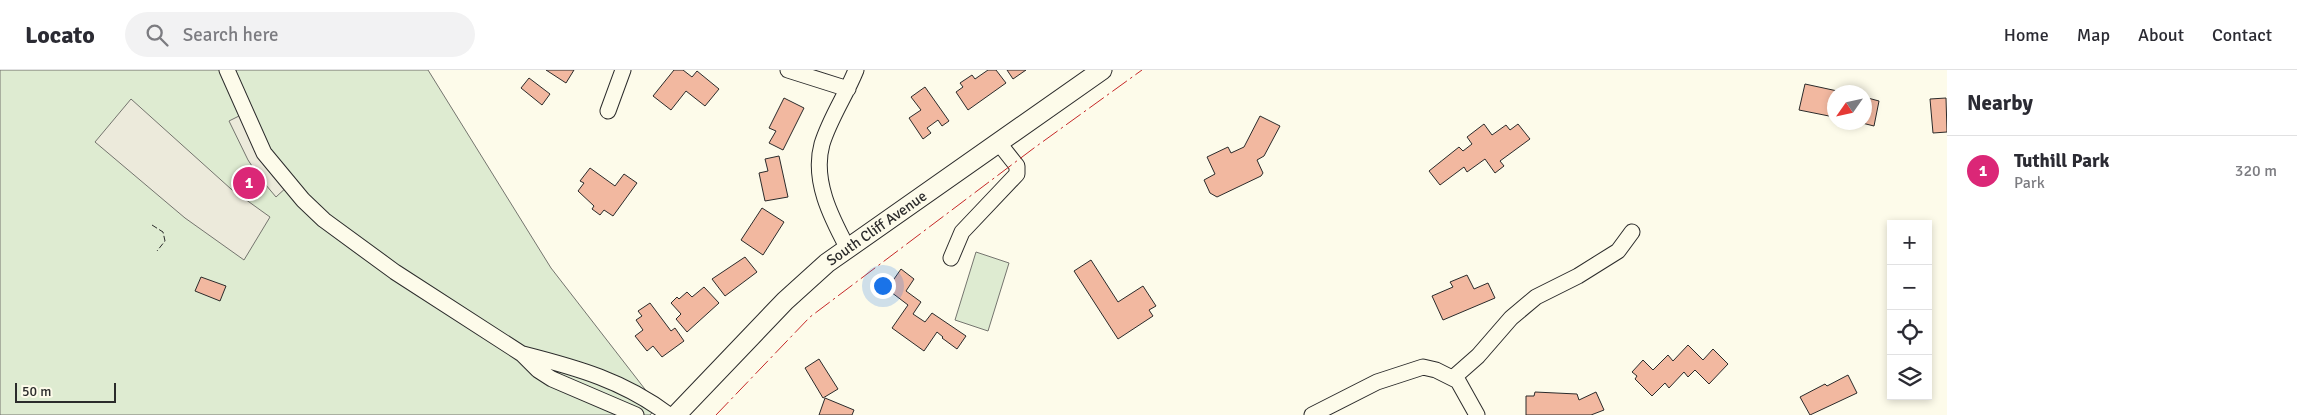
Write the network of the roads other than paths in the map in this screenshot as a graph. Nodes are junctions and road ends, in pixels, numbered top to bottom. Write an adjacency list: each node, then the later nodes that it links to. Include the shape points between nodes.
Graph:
1 (227, 70): 12 (street, via 264,153 303,200 324,220 395,272)
2 (623, 70): 7 (street)
3 (788, 70): 6 (street)
4 (856, 70): 6 (street)
5 (1102, 70): 8 (main road, South Cliff Avenue)
6 (848, 89): 10 (street, via 829,127 820,158 820,176 828,209)
7 (608, 111)
8 (998, 142): 10 (main road, South Cliff Avenue); 11 (street, via 1019,170 962,232)
9 (1632, 232): 13 (street, via 1618,251 1536,297)
10 (847, 247): 16 (main road, South Cliff Avenue, via 784,301)
11 (951, 258)
12 (522, 354): 14 (street, via 552,379); 15 (street, via 616,382 639,393)
13 (1453, 378): 17 (street, via 1422,367 1377,382); 18 (street, via 1461,384)
14 (636, 415)
15 (669, 415)
16 (676, 415)
17 (1312, 415)
18 (1477, 415)

